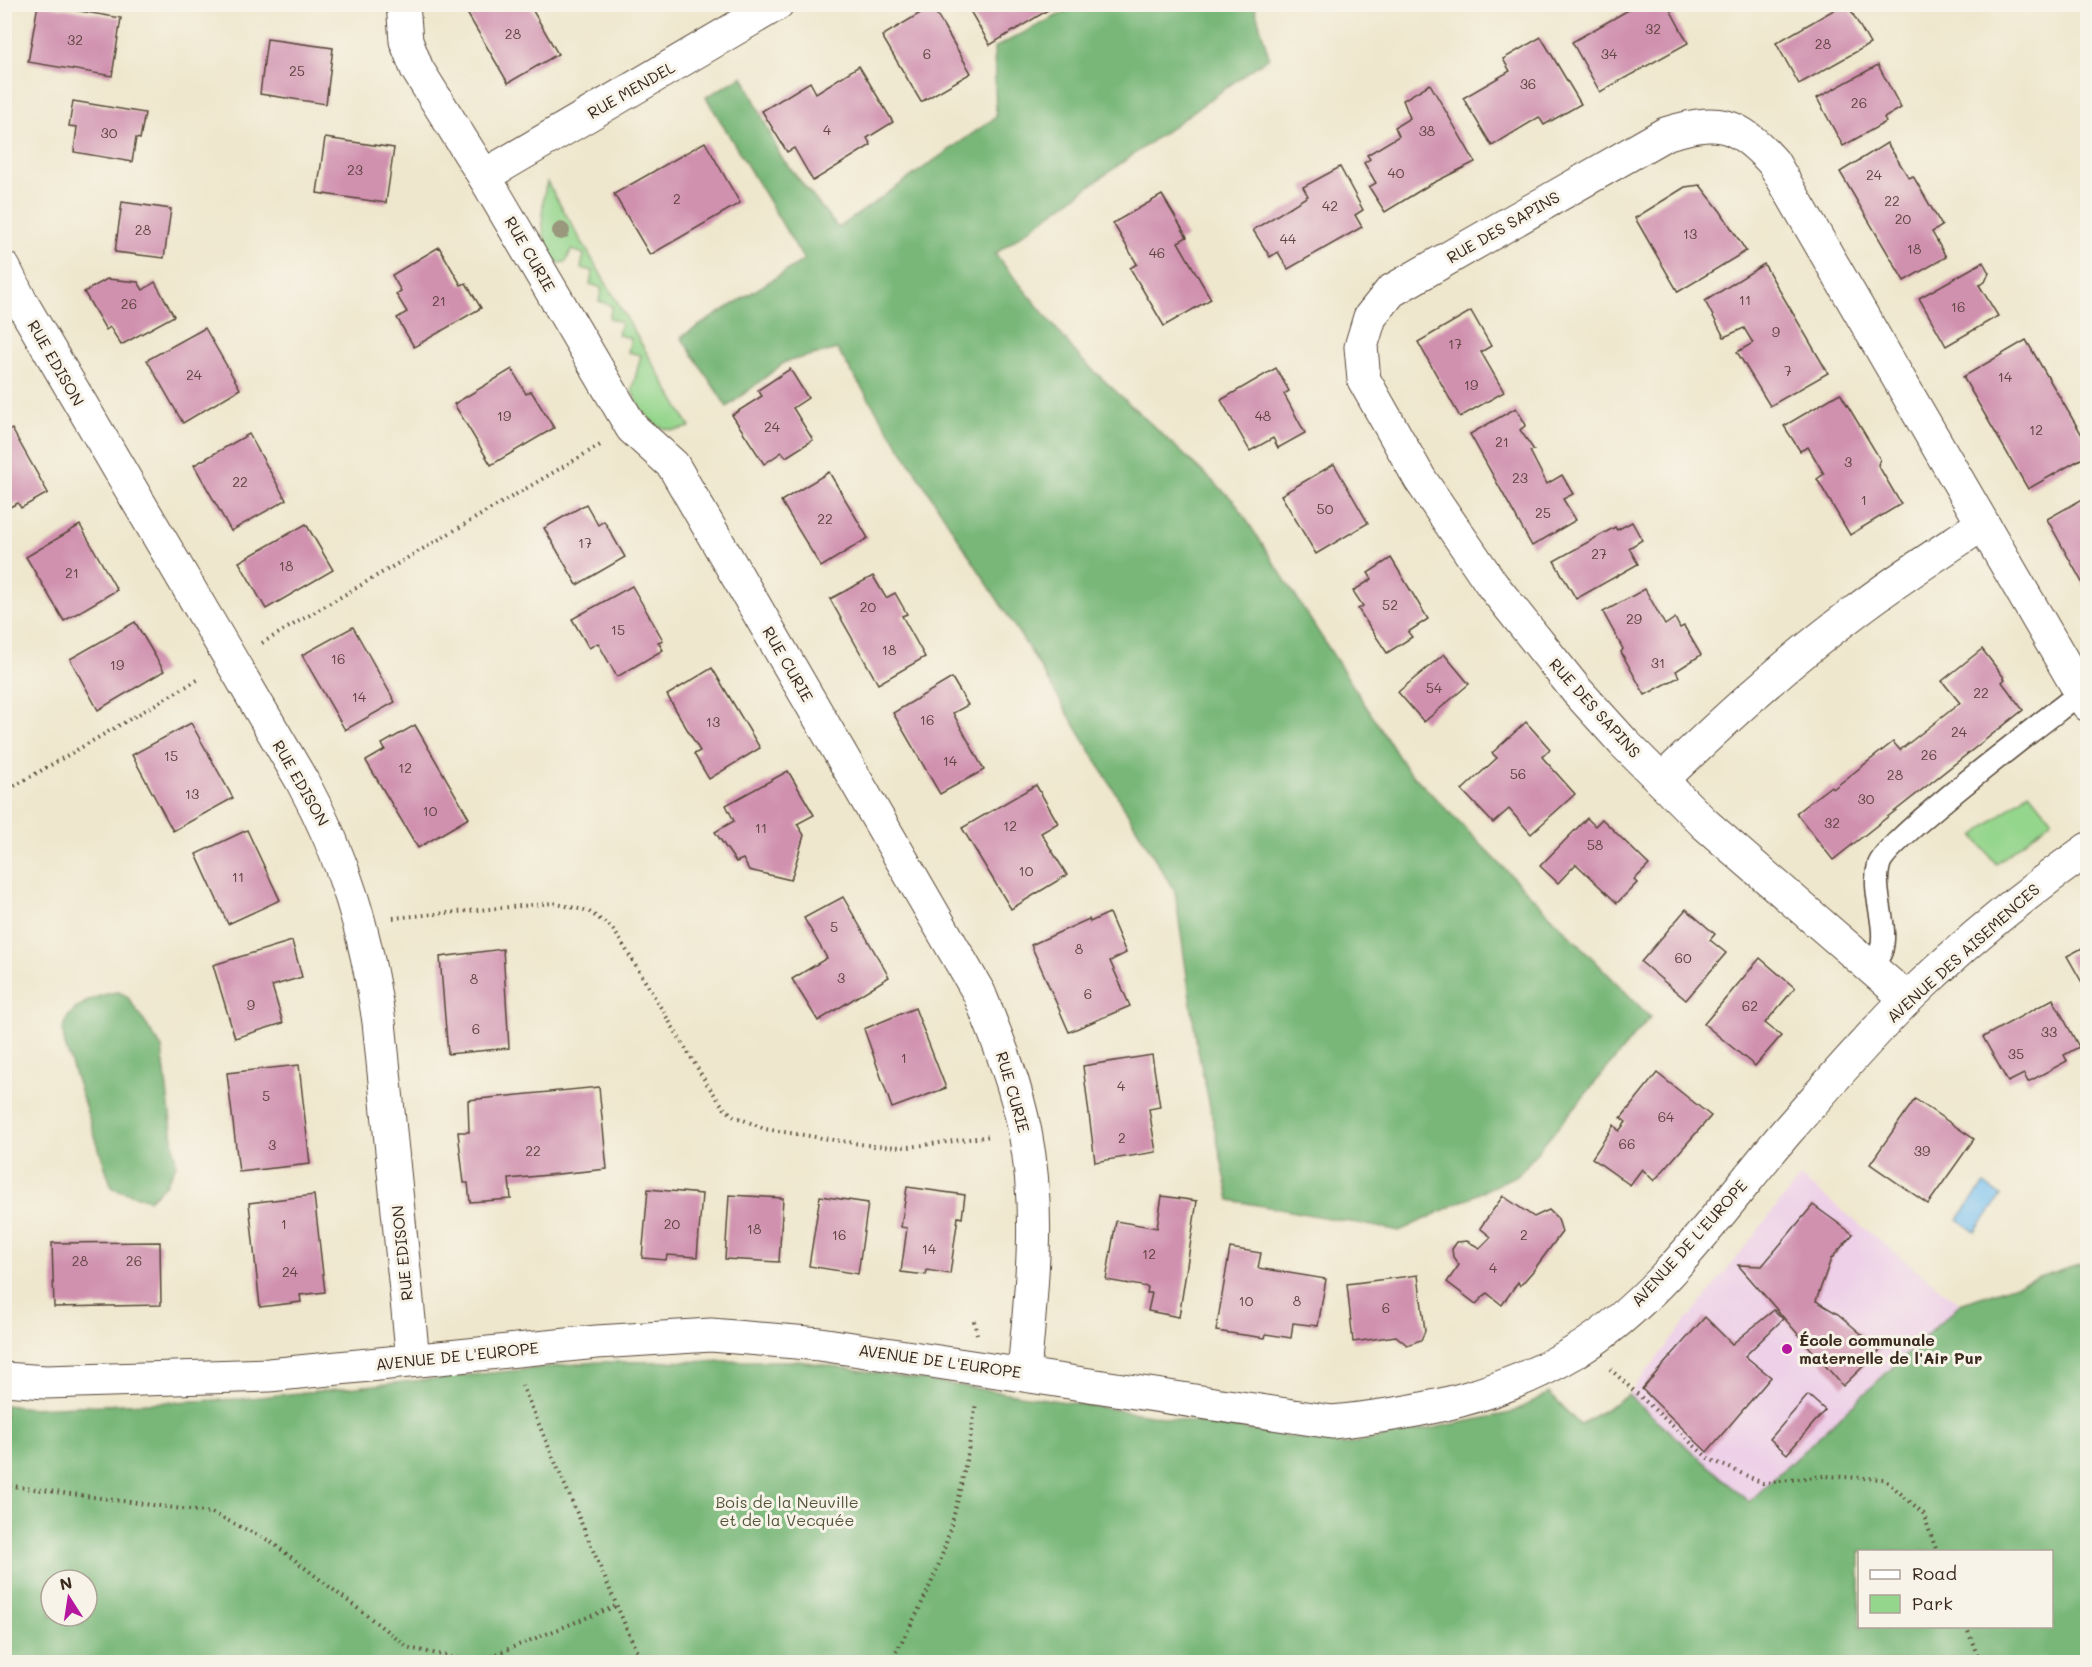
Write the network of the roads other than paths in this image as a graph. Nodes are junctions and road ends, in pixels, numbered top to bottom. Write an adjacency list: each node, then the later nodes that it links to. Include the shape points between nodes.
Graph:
1 (403, 4): 3 (street, RUE CURIE, via 406,41 417,69)
2 (777, 4): 3 (street, RUE MENDEL)
3 (484, 176): 13 (street, RUE CURIE, via 632,428 674,465 979,993 1013,1084 1029,1157 1035,1228)
4 (4, 268): 12 (street, RUE EDISON, via 302,781 328,828 347,878 379,1022)
5 (1981, 525): 6 (street, RUE DES SAPINS); 7 (street, via 1811,646); 7 (street, RUE DES SAPINS, via 1773,162 1751,138 1726,126 1697,124 1665,134 1391,291 1370,317 1361,347 1364,380 1378,410 1493,586 1597,714)
6 (2084, 699): 9 (lane, RUE DES SAPINS, via 1908,832 1879,863 1881,952)
7 (1662, 780): 9 (street, RUE DES SAPINS, via 1705,824)
8 (2088, 849): 10 (street, AVENUE DES AISEMENCES, via 1987,926)
9 (1871, 967): 10 (street, RUE DES SAPINS)
10 (1907, 999): 11 (street, AVENUE DES AISEMENCES)
11 (1774, 1146): 13 (street, AVENUE DE L'EUROPE, via 1645,1295 1586,1343 1517,1382 1454,1404 1332,1422)
12 (413, 1360): 13 (street, AVENUE DE L'EUROPE, via 711,1335 820,1344); 14 (street, AVENUE DE L'EUROPE, via 269,1375 46,1382)
13 (1023, 1373)
14 (4, 1379)

